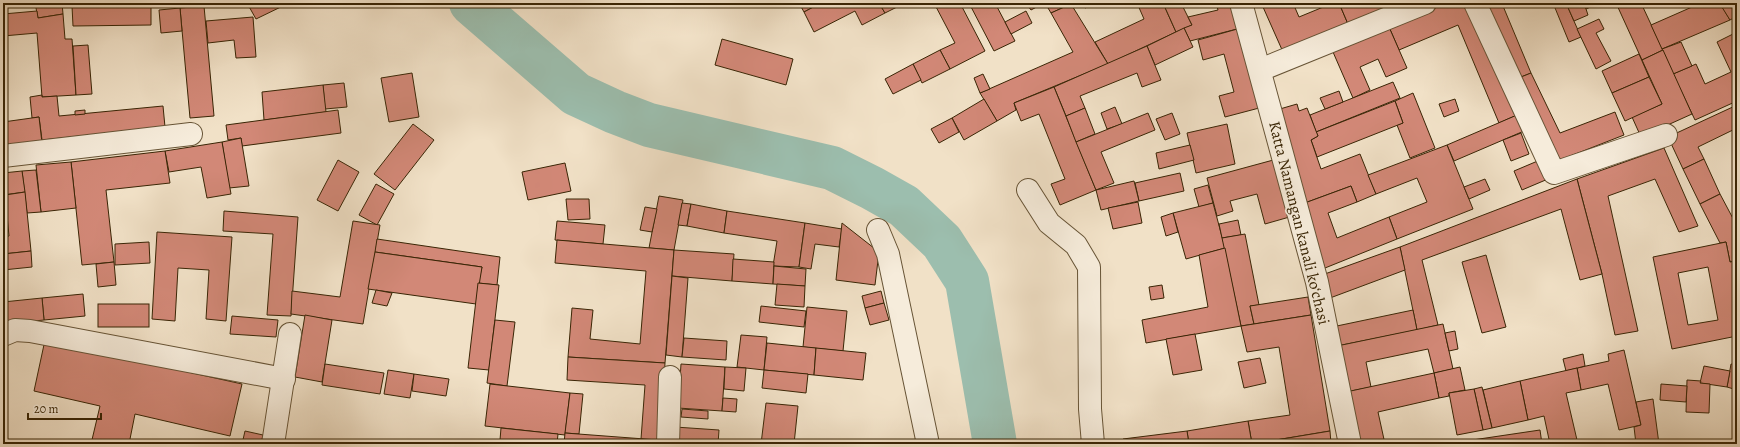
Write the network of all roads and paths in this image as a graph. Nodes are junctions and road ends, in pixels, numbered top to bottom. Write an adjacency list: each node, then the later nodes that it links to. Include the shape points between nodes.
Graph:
1 (1242, 3): 4 (street, Katta Namangan kanali koʻchasi)
2 (1425, 3): 4 (street)
3 (1475, 3): 6 (street, via 1554,174)
4 (1260, 70): 18 (street, Katta Namangan kanali koʻchasi, via 1317,282)
5 (190, 134): 7 (street)
6 (1666, 135)
7 (3, 156)
8 (1028, 190): 17 (street, via 1049,223 1076,245 1089,267 1090,409)
9 (878, 230): 16 (street, via 888,254)
10 (290, 334): 13 (street)
11 (3, 335): 13 (street, via 15,330 30,331)
12 (670, 377): 15 (street)
13 (284, 379): 14 (street)
14 (273, 444)
15 (668, 444)
16 (928, 444)
17 (1093, 444)
18 (1350, 444)

